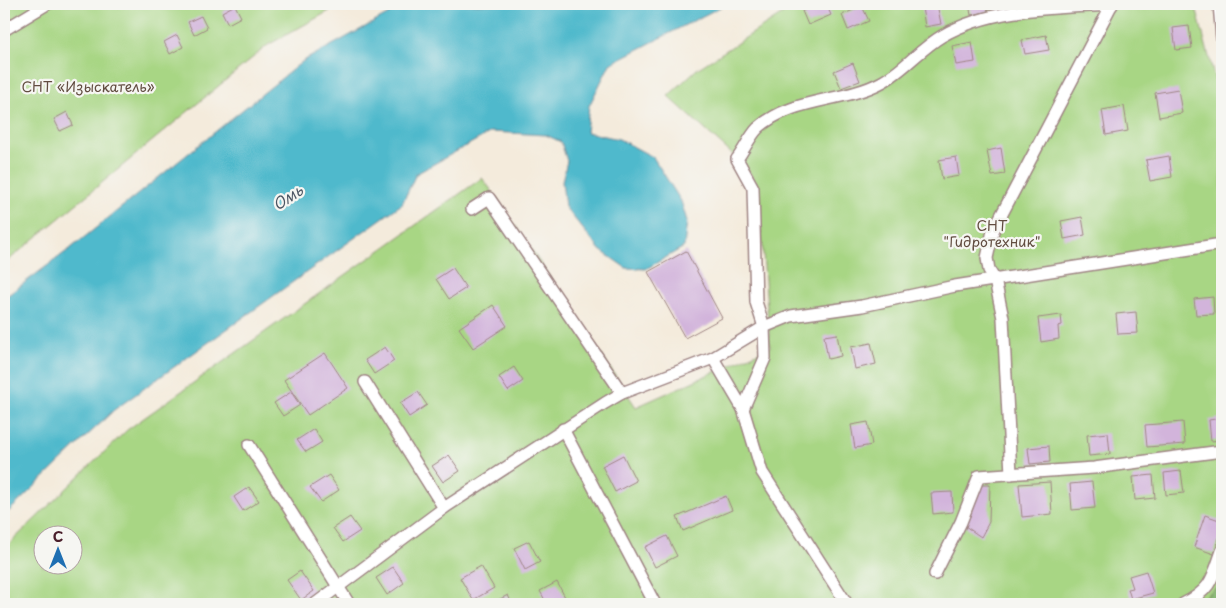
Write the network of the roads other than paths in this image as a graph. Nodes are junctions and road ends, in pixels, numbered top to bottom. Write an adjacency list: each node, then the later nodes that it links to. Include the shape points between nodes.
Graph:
1 (47, 4): 4 (lane)
2 (1112, 4): 8 (lane, via 993,231 986,258); 9 (lane, via 1027,10 970,23 941,36 882,82 851,94 787,110 758,128 738,159 754,188 756,302)
3 (1219, 4): 5 (lane)
4 (4, 30)
5 (1222, 39)
6 (472, 209): 12 (lane, via 489,198)
7 (1222, 244): 8 (lane)
8 (996, 280): 9 (lane, via 791,316); 17 (lane, via 1003,318)
9 (764, 327): 10 (lane); 13 (lane, via 765,358)
10 (713, 358): 12 (lane); 13 (lane)
11 (365, 382): 18 (lane)
12 (622, 393): 14 (lane)
13 (743, 409): 25 (lane, via 762,472)
14 (563, 429): 18 (lane); 24 (lane)
15 (249, 445): 21 (lane)
16 (1222, 451): 17 (lane, via 1094,468)
17 (1011, 474): 20 (lane, via 979,476)
18 (444, 508): 21 (lane)
19 (1222, 551): 26 (lane, via 1212,581 1200,596)
20 (935, 574)
21 (339, 586): 22 (lane); 23 (lane)
22 (315, 604)
23 (349, 604)
24 (655, 604)
25 (847, 604)
26 (1183, 604)

